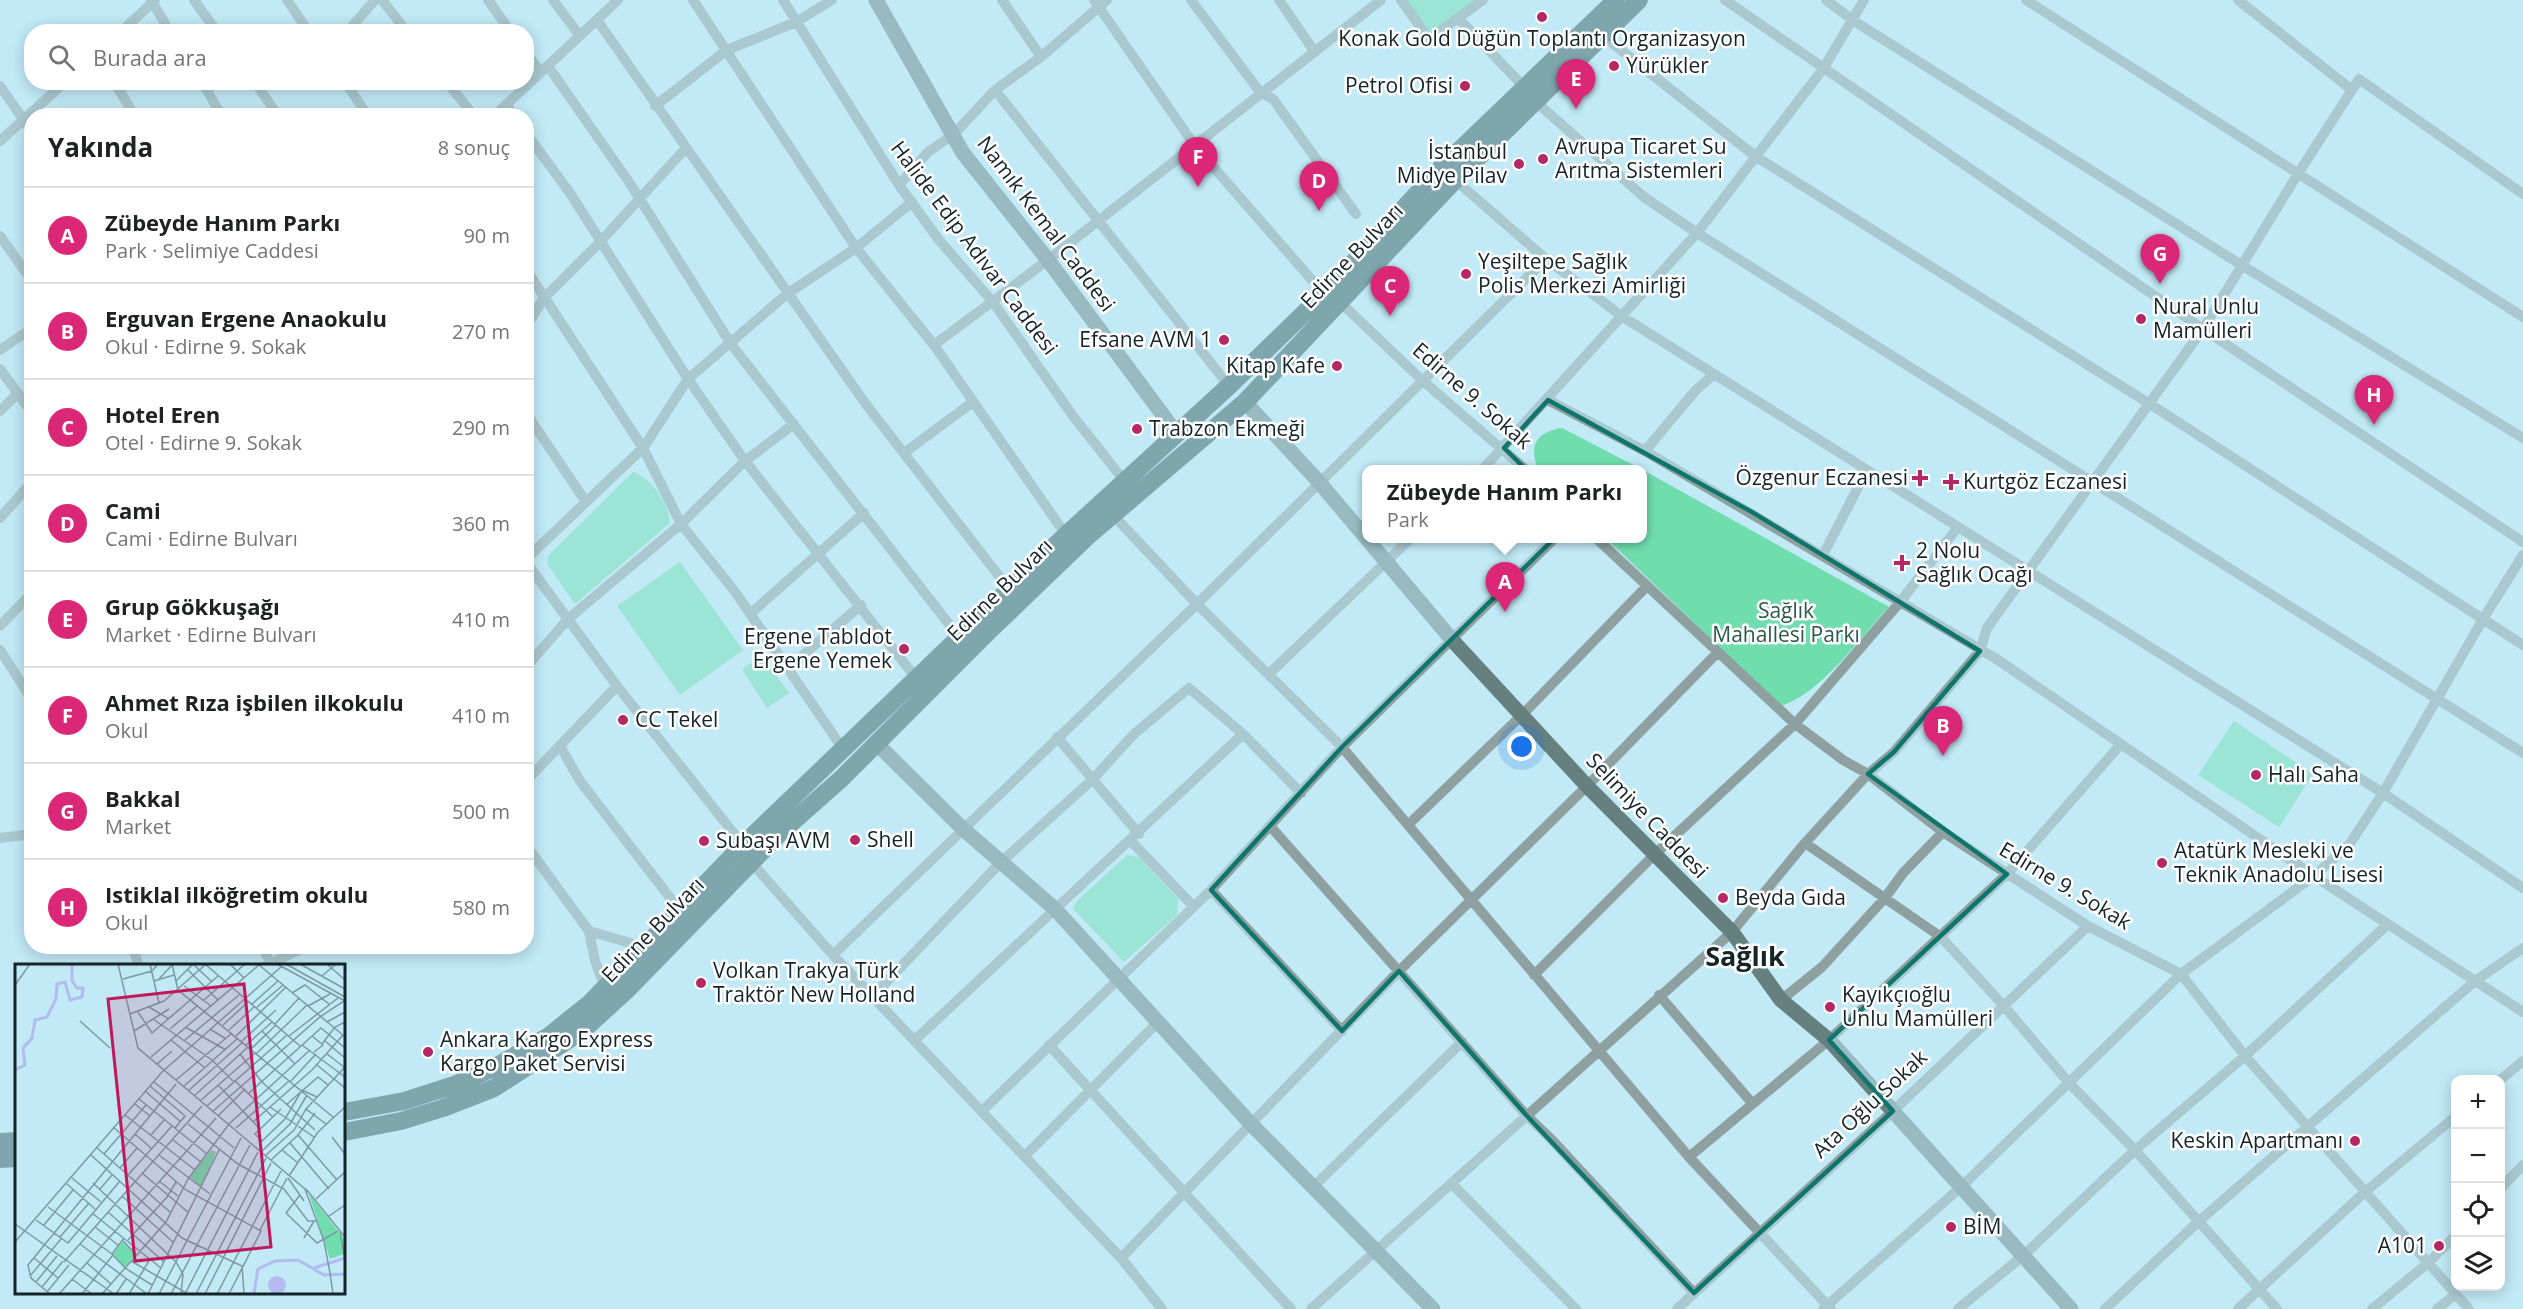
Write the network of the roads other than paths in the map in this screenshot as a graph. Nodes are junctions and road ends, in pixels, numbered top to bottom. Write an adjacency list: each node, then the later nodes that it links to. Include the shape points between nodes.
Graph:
1 (194, 0): 33 (street)
2 (287, 0): 34 (street)
3 (375, 0): 35 (street)
4 (382, 0): 36 (street)
5 (488, 0): 37 (street)
6 (553, 0): 39 (street)
7 (618, 0): 28 (street)
8 (693, 0): 40 (street)
9 (783, 0): 29 (street, Halide Edip Adıvar Caddesi)
10 (832, 0): 29 (street)
11 (876, 0): 71 (street, Namık Kemal Caddesi)
12 (1002, 0): 42 (street)
13 (1191, 0): 58 (street)
14 (1279, 0): 41 (street)
15 (1381, 0): 41 (street)
16 (1401, 0): 27 (street, via 1429,39)
17 (1483, 0): 27 (street)
18 (1639, 0): 38 (highway, Edirne Bulvarı)
19 (1725, 0): 45 (street)
20 (1826, 0): 30 (street)
21 (1864, 0): 30 (street)
22 (2026, 0): 77 (street)
23 (2238, 0): 57 (street)
24 (153, 1): 31 (street); 32 (street)
25 (1100, 2): 42 (street); 74 (street, Edirne 9. Sokak)
26 (1611, 2): 48 (highway, Edirne Bulvarı)
27 (1458, 18): 48 (street)
28 (597, 20): 39 (street); 61 (street)
29 (796, 21): 40 (street); 79 (street, Halide Edip Adıvar Caddesi)
30 (1854, 21): 45 (street); 91 (street)
31 (129, 24)
32 (166, 24)
33 (211, 24)
34 (304, 24)
35 (353, 24)
36 (401, 24)
37 (505, 24)
38 (1602, 35): 59 (highway, Edirne Bulvarı); 76 (street)
39 (580, 36): 44 (street)
40 (727, 50): 61 (street); 88 (street)
41 (1314, 51): 58 (street)
42 (1041, 57): 56 (street)
43 (534, 60): 44 (street)
44 (544, 69): 46 (street); 81 (street)
45 (1823, 69): 76 (street); 101 (street)
46 (534, 78)
47 (0, 86): 70 (street)
48 (1524, 87): 95 (highway, Edirne Bulvarı, via 1441,168)
49 (55, 90): 62 (street)
50 (119, 90): 63 (street)
51 (207, 90): 64 (street)
52 (260, 90): 65 (street)
53 (350, 90): 66 (street)
54 (453, 90): 67 (street)
55 (521, 90): 60 (street)
56 (994, 90): 71 (street); 84 (street)
57 (2352, 90): 77 (street); 80 (street, via 2359,79)
58 (1260, 92): 74 (street); 83 (street, via 1273,99)
59 (1536, 102): 78 (highway, Edirne Bulvarı); 85 (street, via 1644,197)
60 (506, 104): 68 (street); 69 (street)
61 (655, 106): 75 (street)
62 (36, 108)
63 (130, 108)
64 (217, 108)
65 (273, 108)
66 (363, 108)
67 (468, 108)
68 (502, 108)
69 (509, 108)
70 (23, 120): 72 (street)
71 (954, 134): 79 (street, via 928,152); 89 (street, Namık Kemal Caddesi, via 963,153)
72 (0, 141)
73 (534, 144): 87 (street)
74 (1195, 146): 84 (street); 95 (street, Edirne 9. Sokak, via 1312,280)
75 (685, 149): 81 (street); 94 (street)
76 (1755, 156): 85 (street); 116 (street)
77 (2299, 172): 91 (street); 100 (street)
78 (1455, 180): 90 (street); 95 (highway, Edirne Bulvarı)
79 (899, 184): 82 (street, Halide Edip Adıvar Caddesi)
80 (2523, 194)
81 (639, 197): 87 (street); 103 (street)
82 (912, 202): 88 (street); 97 (street, Halide Edip Adıvar Caddesi)
83 (1356, 214)
84 (1098, 220): 89 (street); 110 (street)
85 (1697, 233): 99 (street); 132 (street)
86 (0, 236): 92 (street)
87 (601, 241): 96 (street); 108 (street)
88 (856, 248): 94 (street); 104 (street)
89 (1048, 260): 97 (street); 120 (street, Namık Kemal Caddesi)
90 (1546, 260): 99 (street); 109 (street)
91 (2243, 267): 101 (street); 121 (street)
92 (24, 270)
93 (534, 282): 96 (street)
94 (787, 294): 103 (street); 125 (street)
95 (1334, 297): 109 (street, Edirne 9. Sokak); 110 (highway, Edirne Bulvarı); 115 (highway, Edirne Bulvarı)
96 (544, 298): 98 (street); 122 (street)
97 (993, 302): 104 (street); 130 (street, Halide Edip Adıvar Caddesi)
98 (534, 314)
99 (1623, 317): 107 (street); 112 (street)
100 (2523, 317)
101 (2203, 329): 116 (street); 142 (street)
102 (24, 334): 105 (street)
103 (731, 344): 108 (street); 118 (street)
104 (934, 345): 114 (street)
105 (0, 350)
106 (0, 369): 111 (street)
107 (1714, 374): 124 (street); 129 (street)
108 (688, 379): 122 (street); 126 (street)
109 (1422, 380): 123 (street, Edirne 9. Sokak); 131 (street)
110 (1229, 386): 120 (highway, Edirne Bulvarı)
111 (18, 393): 113 (street); 117 (street)
112 (1548, 400): 123 (street); 124 (street)
113 (24, 402)
114 (973, 402): 125 (street); 140 (street)
115 (1245, 402): 131 (street, Selimiye Caddesi); 136 (highway, Edirne Bulvarı)
116 (2150, 404): 132 (street); 162 (street)
117 (0, 411)
118 (794, 424): 126 (street); 135 (street)
119 (534, 425): 134 (street)
120 (1178, 434): 130 (highway, Edirne Bulvarı)
121 (2523, 438)
122 (643, 448): 134 (street); 138 (street)
123 (1504, 448): 127 (street); 128 (street, Edirne 9. Sokak)
124 (1645, 451): 149 (street)
125 (904, 453): 155 (street)
126 (745, 461): 138 (street); 148 (street)
127 (1487, 465)
128 (1521, 465)
129 (1866, 470): 139 (street); 149 (street)
130 (1125, 482): 140 (highway, Edirne Bulvarı)
131 (1319, 482): 141 (street, Selimiye Caddesi); 158 (street)
132 (2092, 483): 153 (street); 176 (street)
133 (24, 491): 137 (street)
134 (585, 502): 147 (street)
135 (864, 513): 148 (street); 164 (street)
136 (1112, 514): 158 (street); 181 (highway, Edirne Bulvarı)
137 (0, 518)
138 (681, 524): 160 (street); 161 (street)
139 (1958, 527): 153 (street); 157 (street)
140 (1066, 535): 155 (highway, Edirne Bulvarı)
141 (1362, 535)
142 (2523, 542)
143 (1368, 543): 151 (street, Selimiye Caddesi)
144 (1406, 543): 151 (street)
145 (1550, 543): 165 (street)
146 (1601, 543): 154 (street, Edirne 9. Sokak)
147 (534, 553)
148 (816, 553): 159 (street); 160 (street)
149 (1823, 555): 157 (street)
150 (2523, 555): 162 (street)
151 (1385, 564): 165 (street, Selimiye Caddesi); 172 (street)
152 (534, 572): 161 (street)
153 (2030, 572): 169 (street, via 1987,628); 192 (street)
154 (1646, 586): 168 (street, Edirne 9. Sokak); 177 (street)
155 (1010, 589): 164 (highway, Edirne Bulvarı)
156 (24, 601): 163 (street)
157 (1900, 601): 169 (street); 178 (street)
158 (1197, 604): 172 (street); 180 (street)
159 (861, 605): 171 (street); 173 (street)
160 (750, 614): 171 (street)
161 (568, 619): 170 (street); 174 (street)
162 (2482, 619): 166 (street); 176 (street)
163 (0, 626)
164 (959, 637): 173 (highway, Edirne Bulvarı)
165 (1453, 640): 177 (street, Selimiye Caddesi); 184 (street)
166 (2523, 645)
167 (0, 650): 175 (street)
168 (1718, 651): 178 (street, Edirne 9. Sokak); 190 (street)
169 (1980, 651): 182 (street); 188 (street, via 1894,752)
170 (534, 657)
171 (787, 669): 185 (street)
172 (1270, 673): 184 (street)
173 (916, 678): 185 (highway, Edirne Bulvarı)
174 (617, 686): 183 (street); 201 (street)
175 (24, 688)
176 (2438, 698): 186 (street); 192 (street)
177 (1523, 714): 190 (street, Selimiye Caddesi); 193 (street)
178 (1795, 724): 188 (street, Edirne 9. Sokak); 202 (street)
179 (1243, 734): 189 (street, via 1189,688 1134,734); 191 (street); 198 (street)
180 (1057, 737): 189 (street); 195 (street)
181 (876, 743): 195 (street); 204 (highway, Edirne Bulvarı)
182 (2121, 744): 206 (street); 207 (street)
183 (560, 746): 187 (street); 214 (street, via 580,781)
184 (1342, 747): 191 (street); 193 (street)
185 (843, 749): 201 (highway, Edirne Bulvarı)
186 (2523, 753)
187 (534, 773)
188 (1868, 774): 196 (street, Edirne 9. Sokak); 200 (street)
189 (1092, 780): 198 (street); 205 (street)
190 (1587, 786): 202 (street, Selimiye Caddesi); 211 (street)
191 (1300, 793): 194 (street)
192 (2383, 794): 207 (street, via 2349,844); 208 (street)
193 (1409, 824): 211 (street)
194 (1271, 827): 209 (street); 225 (street)
195 (962, 828): 205 (street); 223 (street)
196 (1943, 832): 206 (street, Edirne 9. Sokak); 210 (street)
197 (24, 835): 199 (street)
198 (1134, 837): 212 (street); 213 (street)
199 (0, 838)
200 (1805, 843): 210 (street); 218 (street)
201 (743, 845): 204 (street); 214 (highway, Edirne Bulvarı)
202 (1654, 855): 218 (street, Selimiye Caddesi); 227 (street)
203 (534, 856): 217 (street)
204 (751, 862): 223 (street); 256 (highway, Edirne Bulvarı, via 628,989 582,1031 540,1060 494,1088 443,1108)
205 (1001, 862): 213 (street); 231 (street)
206 (2007, 874): 216 (street, Edirne 9. Sokak); 219 (street)
207 (2314, 876): 215 (street); 226 (street)
208 (2523, 888)
209 (1210, 890): 212 (street); 237 (street)
210 (1885, 898): 219 (street); 233 (street, via 1822,967)
211 (1471, 899): 225 (street); 227 (street)
212 (1193, 906): 228 (street)
213 (1054, 909): 228 (street); 238 (street)
214 (681, 912): 220 (highway, Edirne Bulvarı)
215 (2388, 924): 229 (street); 243 (street)
216 (2088, 926): 226 (street, Edirne 9. Sokak); 234 (street, Ata Oğlu Sokak)
217 (590, 931): 220 (street); 230 (street)
218 (1732, 932): 232 (street); 233 (street, Selimiye Caddesi)
219 (1941, 937): 234 (street); 239 (street)
220 (644, 947): 230 (highway, Edirne Bulvarı)
221 (2523, 948): 229 (street)
222 (291, 954): 224 (street)
223 (833, 955): 231 (street)
224 (272, 964)
225 (1399, 971): 237 (street); 240 (street)
226 (2181, 974): 243 (street, Edirne 9. Sokak); 246 (street)
227 (1534, 975): 242 (street)
228 (1119, 978): 236 (street); 241 (street)
229 (2475, 981): 235 (street); 255 (street)
230 (605, 987): 249 (highway, Edirne Bulvarı, via 549,1036 497,1066 404,1101)
231 (874, 995): 238 (street)
232 (1659, 995): 242 (street); 248 (street)
233 (1781, 1000): 239 (street, Selimiye Caddesi)
234 (2004, 1005): 246 (street); 251 (street, Ata Oğlu Sokak)
235 (2523, 1012)
236 (1159, 1022): 247 (street); 254 (street)
237 (1342, 1031): 254 (street)
238 (915, 1040): 250 (street)
239 (1829, 1040): 248 (street); 251 (street, Selimiye Caddesi)
240 (1462, 1042): 252 (street); 266 (street)
241 (1049, 1045): 247 (street); 250 (street)
242 (1600, 1051): 252 (street); 261 (street)
243 (2245, 1056): 255 (street, Edirne 9. Sokak); 259 (street)
244 (2523, 1061): 245 (street)
245 (2505, 1076)
246 (2070, 1084): 259 (street); 265 (street)
247 (1091, 1089): 260 (street); 268 (street)
248 (1752, 1102): 261 (street)
249 (346, 1108)
250 (983, 1110): 260 (street)
251 (1893, 1111): 265 (street, Selimiye Caddesi); 270 (street, Ata Oğlu Sokak)
252 (1526, 1115): 263 (street); 277 (street)
253 (2451, 1120): 267 (street)
254 (1251, 1124): 266 (street); 268 (street)
255 (2307, 1126): 267 (street, Edirne 9. Sokak); 269 (street)
256 (345, 1132)
257 (15, 1141): 258 (highway)
258 (0, 1142)
259 (2135, 1150): 269 (street); 273 (street)
260 (1025, 1156): 274 (street)
261 (1689, 1157): 270 (street)
262 (2522, 1169): 264 (street)
263 (1451, 1183): 272 (street); 284 (street)
264 (2505, 1184)
265 (1961, 1187): 273 (street, Selimiye Caddesi); 279 (street)
266 (1313, 1188): 272 (street)
267 (2365, 1192): 275 (street, Edirne 9. Sokak); 276 (street)
268 (1183, 1194): 274 (street); 281 (street)
269 (2198, 1222): 276 (street); 288 (street)
270 (1760, 1232): 277 (street, Ata Oğlu Sokak); 279 (street)
271 (2454, 1237): 275 (street)
272 (1375, 1251): 282 (street); 283 (street)
273 (2023, 1256): 286 (street); 287 (street, Selimiye Caddesi)
274 (1121, 1258): 280 (street)
275 (2428, 1263): 278 (street, Edirne 9. Sokak); 291 (street)
276 (2259, 1289): 289 (street); 290 (street)
277 (1694, 1293): 285 (street, Ata Oğlu Sokak)
278 (2456, 1294): 292 (street); 293 (street, Edirne 9. Sokak)
279 (1827, 1308)
280 (1162, 1309)
281 (1291, 1309)
282 (1311, 1309)
283 (1433, 1309)
284 (1576, 1309)
285 (1677, 1309)
286 (1958, 1309)
287 (2071, 1309)
288 (2105, 1309)
289 (2238, 1309)
290 (2277, 1309)
291 (2372, 1309)
292 (2437, 1309)
293 (2469, 1309)

